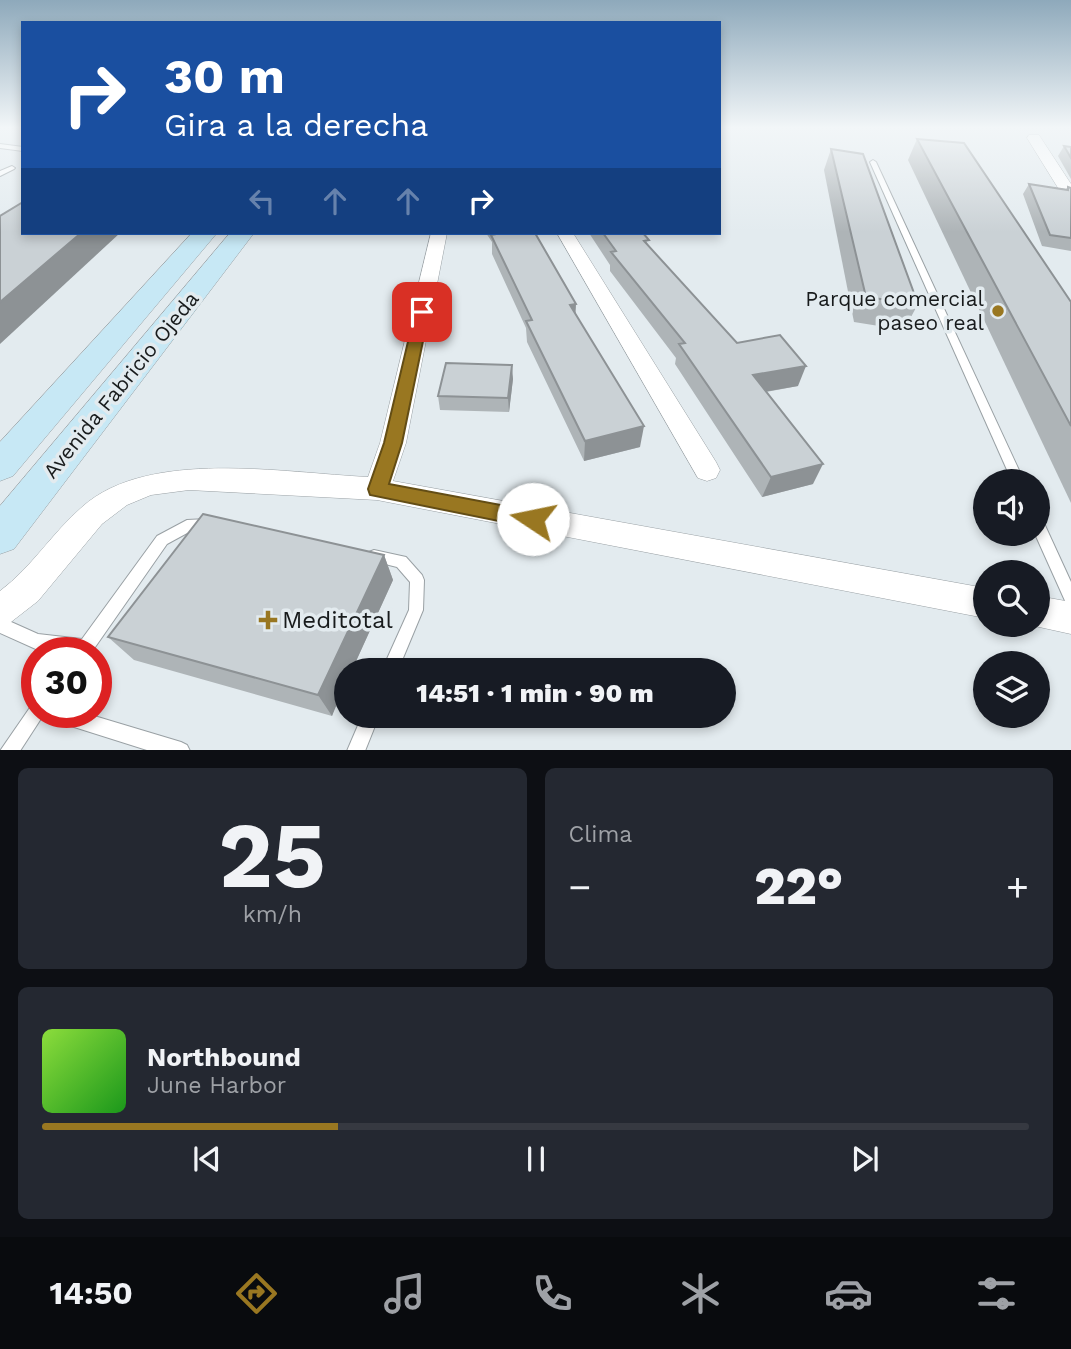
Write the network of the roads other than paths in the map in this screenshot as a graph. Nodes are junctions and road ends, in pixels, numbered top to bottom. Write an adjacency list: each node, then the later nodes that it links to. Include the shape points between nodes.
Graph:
1 (873, 162): 11 (lane)
2 (1049, 162): 5 (street)
3 (12, 168): 4 (lane)
4 (0, 174)
5 (1071, 197)
6 (203, 235): 10 (street, Avenida Fabricio Ojeda)
7 (240, 235): 15 (street, Avenida Fabricio Ojeda)
8 (439, 235): 13 (street, via 393,443)
9 (566, 235): 12 (street)
10 (0, 466)
11 (1013, 469)
12 (707, 470)
13 (377, 489): 19 (street); 20 (street, via 189,479 148,484 117,497 92,515 27,590)
14 (220, 527): 25 (lane, via 187,526 162,540)
15 (0, 536)
16 (1047, 546): 18 (lane)
17 (362, 554): 26 (lane, via 401,562 417,580 416,610)
18 (1071, 598)
19 (973, 601)
20 (0, 611)
21 (1050, 614): 22 (street)
22 (1071, 618)
23 (0, 625): 24 (lane)
24 (27, 637)
25 (92, 637)
26 (395, 658)
27 (26, 728): 30 (lane)
28 (105, 728): 31 (lane)
29 (366, 728): 32 (lane)
30 (10, 750)
31 (178, 750)
32 (356, 750)

